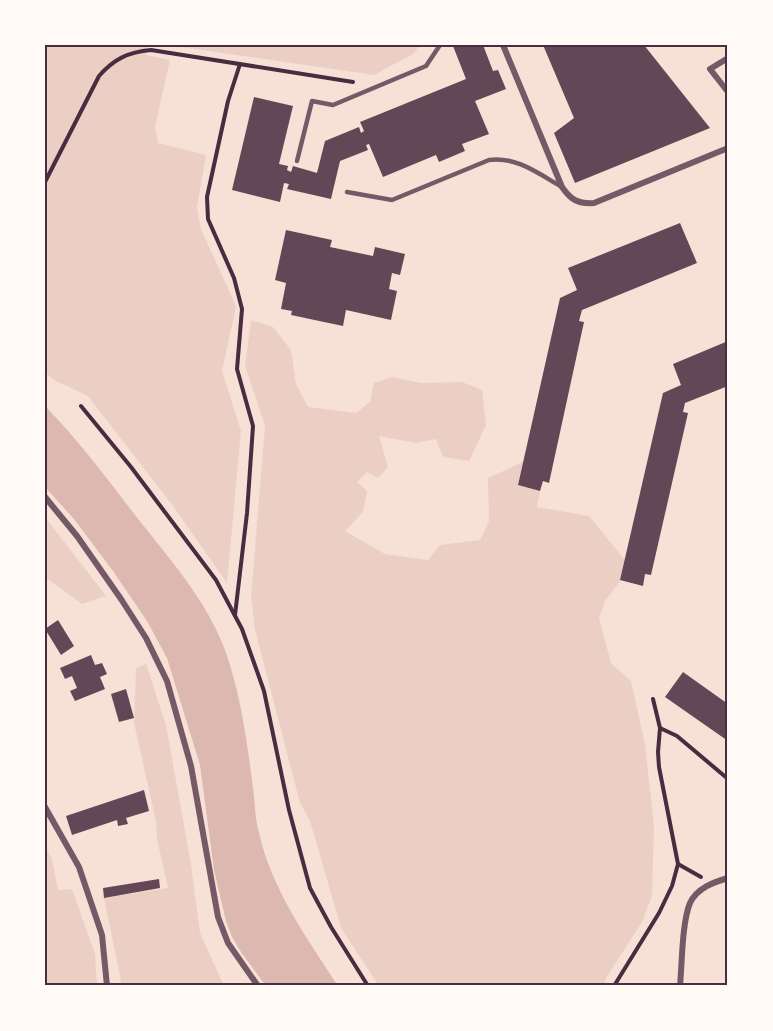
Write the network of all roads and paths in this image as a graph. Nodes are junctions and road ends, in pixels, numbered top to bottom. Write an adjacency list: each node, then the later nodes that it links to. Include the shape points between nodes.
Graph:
1 (440, 45): 5 (lane, via 426,66)
2 (503, 45): 10 (street)
3 (728, 58): 6 (street, via 711,69)
4 (240, 64): 5 (path); 9 (path, via 151,50 121,56 99,76); 14 (path, via 207,197 208,219 234,279 242,309 237,369 253,426)
5 (378, 86): 8 (lane, via 333,105 312,101)
6 (728, 92)
7 (728, 148): 10 (street, via 594,203 581,204)
8 (297, 161)
9 (45, 182)
10 (562, 187): 11 (lane, via 517,162 499,158 392,200)
11 (347, 192)
12 (81, 406): 14 (path, via 216,580)
13 (45, 497): 23 (street, via 121,599 146,638 166,681 191,766 218,917 228,943)
14 (235, 616): 24 (path, via 264,691 310,888)
15 (653, 699): 16 (path)
16 (660, 728): 17 (path, via 677,736); 19 (path, via 659,767)
17 (728, 779)
18 (45, 807): 22 (street, via 79,867 102,935)
19 (678, 864): 21 (path); 25 (path, via 659,913)
20 (728, 878): 21 (street)
21 (712, 883): 26 (street, via 690,902)
22 (107, 986)
23 (258, 986)
24 (368, 986)
25 (614, 986)
26 (680, 986)

